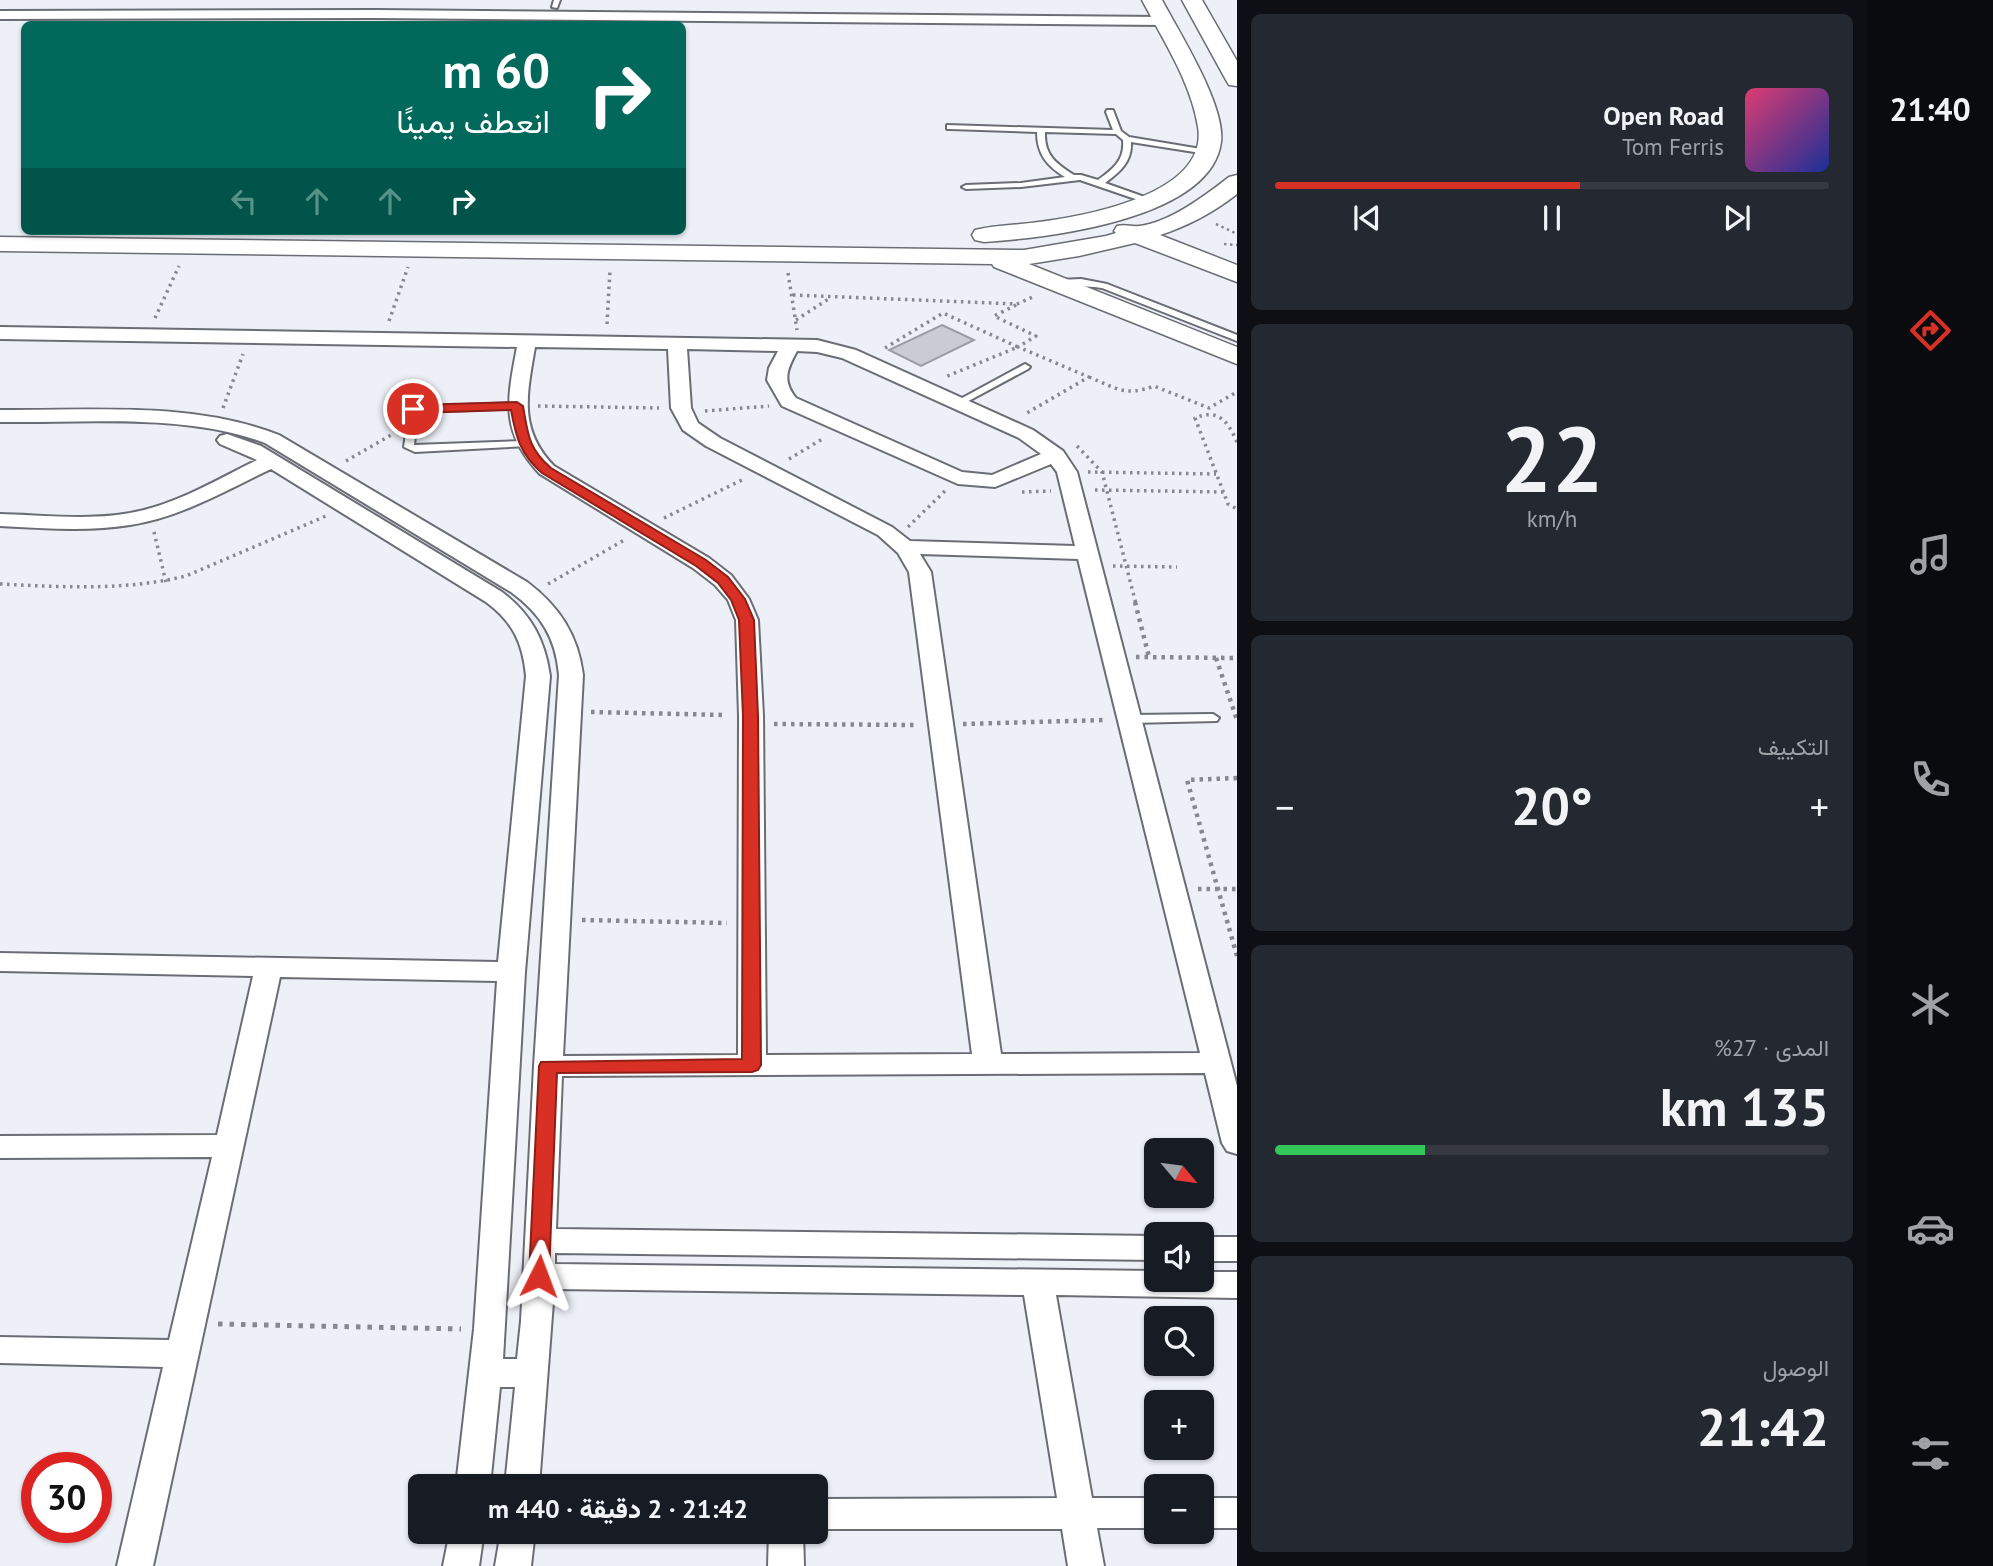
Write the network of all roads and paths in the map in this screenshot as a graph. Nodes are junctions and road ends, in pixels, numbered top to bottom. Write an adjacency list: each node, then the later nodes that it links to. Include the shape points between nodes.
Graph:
1 (92, 0): 6 (street)
2 (1192, 0): 12 (street)
3 (127, 4): 4 (street); 6 (street)
4 (556, 4): 10 (street)
5 (906, 5): 7 (street)
6 (78, 8): 8 (street)
7 (920, 10): 9 (street); 10 (street, via 858,6)
8 (7, 11): 10 (street)
9 (1158, 11): 10 (street); 11 (street)
10 (775, 13)
11 (1186, 65): 12 (street); 18 (street, via 1208,122)
12 (1233, 72)
13 (1110, 112): 16 (lane)
14 (950, 127): 15 (lane)
15 (1041, 130): 16 (lane); 19 (lane, via 1044,155)
16 (1118, 132): 17 (lane)
17 (1127, 139): 18 (lane); 20 (lane, via 1125,162)
18 (1208, 152): 23 (street, via 1186,178)
19 (1071, 177): 20 (lane); 22 (lane)
20 (1101, 182): 23 (lane)
21 (1237, 182): 28 (street, via 1191,213)
22 (966, 187)
23 (1150, 202): 24 (street)
24 (1098, 220): 28 (street); 29 (street, via 1014,234)
25 (0, 225): 26 (street)
26 (21, 226)
27 (568, 235): 29 (street)
28 (1136, 235): 37 (street, via 1064,252); 38 (street)
29 (751, 243): 35 (street); 36 (street)
30 (0, 244): 33 (street)
31 (1220, 244): 32 (path)
32 (1237, 245)
33 (189, 246): 34 (street); 44 (path)
34 (414, 249): 35 (street); 47 (path)
35 (611, 251): 49 (path)
36 (785, 254): 37 (street); 40 (path)
37 (990, 257): 39 (street)
38 (1237, 274)
39 (1059, 284): 41 (path, via 1017,304); 46 (lane, via 1104,286); 52 (street)
40 (793, 295): 41 (path); 42 (path)
41 (831, 297): 42 (path)
42 (796, 320): 51 (path)
43 (0, 333): 44 (street)
44 (147, 335): 45 (street)
45 (250, 337): 47 (street); 64 (path)
46 (1237, 338)
47 (383, 339): 48 (street)
48 (527, 341): 49 (street); 60 (street)
49 (606, 342): 50 (street)
50 (677, 343): 51 (street); 61 (street)
51 (795, 345): 58 (street, via 849,354); 59 (street, via 776,372 780,393)
52 (1237, 356)
53 (890, 357): 56 (path, via 879,352 943,313 1018,347)
54 (1025, 367): 58 (lane)
55 (1089, 377): 62 (path, via 1127,393 1154,386)
56 (937, 379)
57 (1237, 392): 62 (path)
58 (958, 403): 73 (street, via 1026,433)
59 (795, 405): 61 (path); 67 (street)
60 (517, 406): 61 (path); 66 (lane, via 413,409); 70 (street)
61 (682, 410): 72 (street, via 690,426 713,442)
62 (1210, 411): 69 (path, via 1227,420); 75 (path, via 1194,421)
63 (0, 416): 65 (street)
64 (218, 422): 65 (street, via 186,418); 74 (street, via 272,439)
65 (92, 423): 68 (street); 71 (street, via 207,435 232,441)
66 (410, 427): 70 (lane, via 410,448); 74 (path, via 352,456)
67 (843, 427): 72 (path); 76 (street)
68 (0, 429)
69 (1237, 442)
70 (524, 444): 82 (street, via 547,470)
71 (272, 461): 78 (street); 80 (street)
72 (769, 469): 82 (path); 84 (street)
73 (1065, 472): 75 (path); 76 (street, via 995,481); 77 (path); 86 (street)
74 (329, 474): 83 (street)
75 (1216, 474): 77 (path)
76 (958, 478): 84 (path)
77 (1224, 492): 79 (path, via 1228,504)
78 (346, 508): 85 (street); 88 (path)
79 (1237, 509)
80 (150, 514): 81 (street, via 99,523); 88 (path)
81 (0, 520)
82 (643, 528): 90 (path); 95 (street, via 701,563 738,599 747,620)
83 (439, 539): 85 (street); 90 (street)
84 (901, 543): 86 (street); 112 (street, via 920,572)
85 (415, 549): 100 (street, via 505,605 527,628 533,642 537,676)
86 (1090, 559): 87 (path); 91 (street)
87 (1177, 567)
88 (166, 582): 89 (path, via 125,587)
89 (0, 584)
90 (530, 594): 94 (street, via 565,638 570,655)
91 (1114, 656): 92 (path); 97 (street)
92 (1216, 657): 93 (path); 98 (path)
93 (1237, 658)
94 (569, 712): 95 (path); 101 (street)
95 (751, 716): 106 (street)
96 (1213, 718): 97 (lane)
97 (1130, 719): 102 (street)
98 (1237, 720)
99 (1237, 778): 103 (path, via 1188,780)
100 (526, 810): 101 (street); 110 (street)
101 (564, 811): 105 (street)
102 (1173, 889): 103 (path); 111 (street)
103 (1217, 889): 104 (path); 107 (path)
104 (1237, 889)
105 (557, 920): 106 (path); 114 (street)
106 (751, 923): 113 (street)
107 (1237, 956)
108 (0, 962): 109 (street)
109 (269, 967): 110 (street); 116 (street)
110 (511, 972): 125 (street)
111 (1227, 1063): 112 (street); 115 (street)
112 (988, 1064): 113 (street)
113 (752, 1065): 114 (street)
114 (548, 1066): 118 (street)
115 (1237, 1143)
116 (230, 1146): 117 (street); 126 (street)
117 (0, 1147)
118 (541, 1241): 119 (street); 122 (street)
119 (1144, 1248)
120 (1214, 1249): 121 (street)
121 (1237, 1249)
122 (539, 1276): 123 (street); 129 (street)
123 (1038, 1282): 124 (street); 132 (street)
124 (1237, 1284)
125 (490, 1329): 126 (path); 128 (street)
126 (187, 1339): 127 (street); 140 (street)
127 (0, 1350)
128 (485, 1373): 129 (street); 130 (street)
129 (532, 1373): 131 (street)
130 (474, 1474)
131 (523, 1474)
132 (1077, 1513): 133 (street); 136 (street); 144 (street)
133 (1144, 1513)
134 (1214, 1513): 135 (street)
135 (1237, 1513)
136 (828, 1514)
137 (465, 1544): 141 (street)
138 (516, 1544): 142 (street)
139 (786, 1544): 143 (street)
140 (135, 1566)
141 (461, 1566)
142 (513, 1566)
143 (786, 1566)
144 (1086, 1566)

